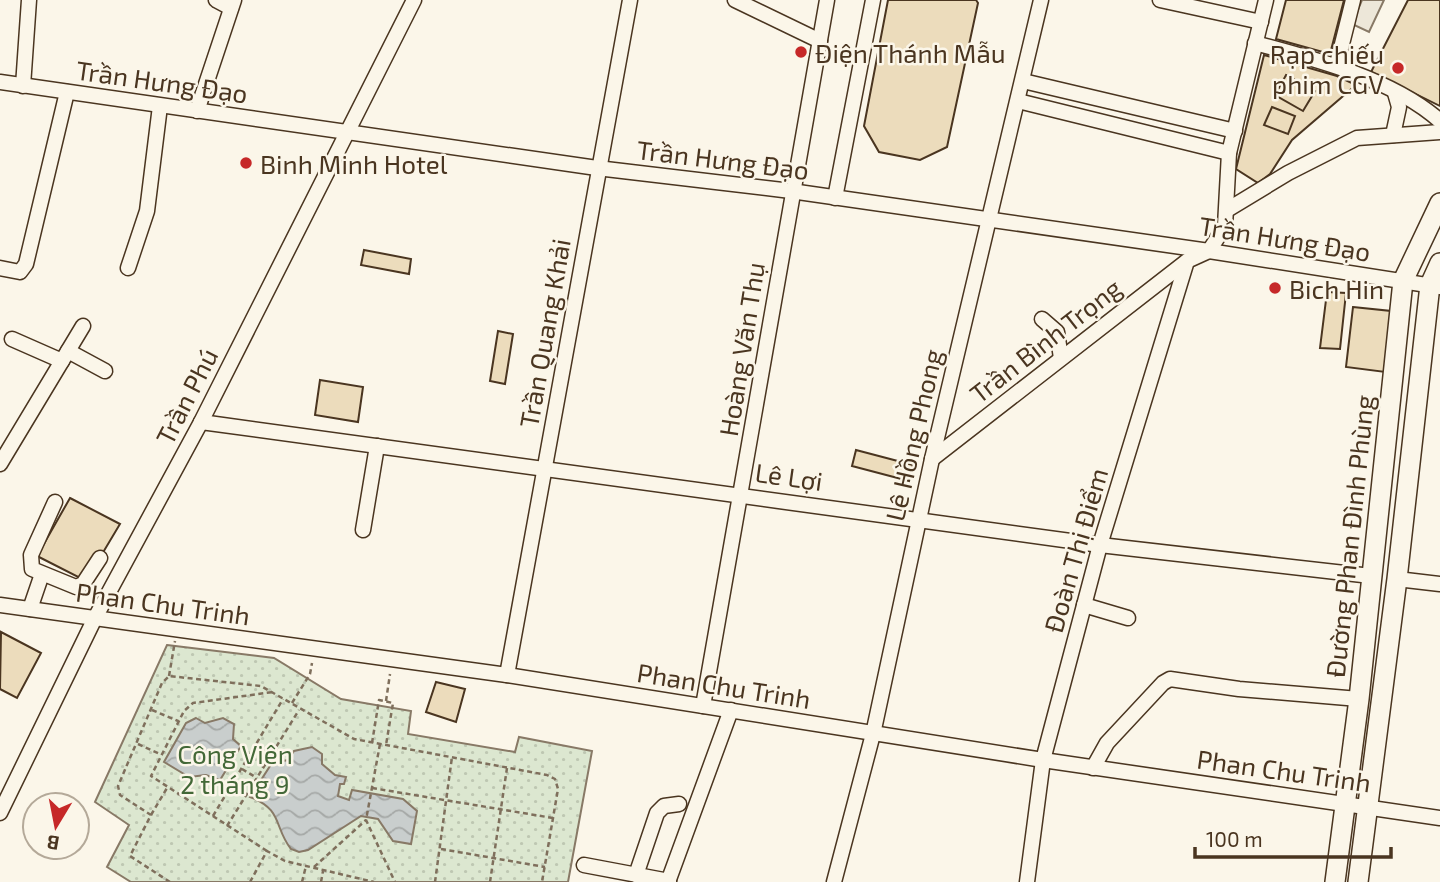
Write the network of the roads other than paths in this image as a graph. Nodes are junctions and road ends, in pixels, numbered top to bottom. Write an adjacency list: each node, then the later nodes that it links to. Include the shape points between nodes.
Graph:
1 (29, 0): 19 (street)
2 (216, 0): 12 (street)
3 (414, 0): 28 (street, Trần Phú)
4 (630, 0): 31 (street, Trần Quang Khải)
5 (735, 0): 14 (street)
6 (827, 0): 14 (street, Hoàng Văn Thụ)
7 (873, 0): 33 (street)
8 (1041, 0): 17 (street, Lê Hồng Phong)
9 (1160, 0): 13 (street)
10 (1266, 0): 13 (street)
11 (1353, 0): 16 (street)
12 (233, 4): 24 (street)
13 (1261, 22): 15 (street)
14 (820, 41): 32 (street, Hoàng Văn Thụ)
15 (1255, 43): 16 (street); 26 (street)
16 (1337, 64): 21 (street)
17 (1023, 81): 22 (street, Lê Hồng Phong); 26 (street)
18 (0, 82): 19 (street, Trần Hưng Đạo)
19 (23, 86): 20 (street, Trần Hưng Đạo)
20 (67, 92): 23 (street, Trần Hưng Đạo); 40 (street, via 26,264 20,272)
21 (1395, 93): 25 (street); 29 (street, via 1399,107)
22 (1018, 101): 30 (street); 36 (street, Lê Hồng Phong)
23 (160, 106): 24 (street, Trần Hưng Đạo); 41 (street, via 147,211)
24 (197, 111): 28 (street, Trần Hưng Đạo)
25 (1440, 121)
26 (1235, 131): 30 (street)
27 (1440, 132): 29 (street)
28 (347, 133): 31 (street, Trần Hưng Đạo); 50 (street, Trần Phú)
29 (1393, 135): 35 (street, via 1357,138)
30 (1229, 153): 35 (street)
31 (597, 168): 32 (street, Trần Hưng Đạo); 54 (street, Trần Quang Khải)
32 (791, 191): 33 (street, Trần Hưng Đạo); 55 (street, Hoàng Văn Thụ)
33 (835, 198): 36 (street, Trần Hưng Đạo)
34 (1440, 203): 42 (main road, Đường Phan Đình Phùng)
35 (1227, 210): 37 (street, via 1225,226)
36 (988, 222): 37 (street, Trần Hưng Đạo); 52 (street, Lê Hồng Phong)
37 (1209, 251): 38 (street); 42 (street, Trần Hưng Đạo)
38 (1187, 261): 48 (street, Trần Bình Trọng); 59 (street, Đoàn Thị Điểm)
39 (1440, 263): 43 (main road, Đường Phan Đình Phùng)
40 (0, 268)
41 (128, 268)
42 (1403, 281): 43 (street, Trần Hưng Đạo); 62 (main road, Đường Phan Đình Phùng)
43 (1435, 286): 63 (main road, Đường Phan Đình Phùng)
44 (1042, 319): 48 (street, via 1057,332)
45 (83, 326): 47 (street)
46 (12, 340): 47 (street)
47 (65, 356): 49 (street); 53 (street)
48 (1061, 358): 52 (street, Trần Bình Trọng)
49 (105, 371)
50 (201, 422): 51 (street, Lê Lợi); 68 (street, Trần Phú)
51 (377, 446): 54 (street, Lê Lợi); 58 (street)
52 (932, 459): 57 (street, Lê Hồng Phong)
53 (0, 464)
54 (546, 469): 55 (street, Lê Lợi); 70 (street, Trần Quang Khải)
55 (742, 494): 57 (street, Lê Lợi); 72 (street, Hoàng Văn Thụ)
56 (55, 502): 61 (street, via 31,555 32,569)
57 (919, 519): 59 (street, Lê Lợi); 74 (street, Lê Hồng Phong)
58 (363, 530)
59 (1100, 545): 62 (street, Lê Lợi); 66 (street, Đoàn Thị Điểm)
60 (100, 558): 61 (street, via 76,587)
61 (41, 574): 67 (street)
62 (1371, 576): 71 (main road, Đường Phan Đình Phùng)
63 (1397, 579): 64 (street); 79 (main road, Đường Phan Đình Phùng)
64 (1440, 584)
65 (0, 605): 67 (street, Phan Chu Trinh)
66 (1084, 605): 69 (street); 75 (street, Đoàn Thị Điểm)
67 (30, 610): 68 (street, Phan Chu Trinh)
68 (95, 618): 70 (street, Phan Chu Trinh); 80 (street, Trần Phú)
69 (1128, 618)
70 (507, 675): 72 (street, Phan Chu Trinh)
71 (1359, 699): 76 (street, via 1170,679 1107,743); 78 (main road, Đường Phan Đình Phùng)
72 (703, 706): 73 (street, Phan Chu Trinh)
73 (731, 710): 74 (street, Phan Chu Trinh); 84 (street)
74 (873, 734): 75 (street, Phan Chu Trinh); 85 (street, Lê Hồng Phong)
75 (1043, 760): 76 (street, Phan Chu Trinh); 86 (street, Đoàn Thị Điểm)
76 (1093, 768): 78 (street, Phan Chu Trinh)
77 (679, 804): 83 (street, via 664,806 657,813)
78 (1345, 804): 79 (street, Phan Chu Trinh); 87 (main road, Đường Phan Đình Phùng)
79 (1367, 807): 81 (street, Phan Chu Trinh); 88 (main road, Đường Phan Đình Phùng)
80 (0, 813)
81 (1440, 818)
82 (584, 865): 83 (street)
83 (636, 875): 84 (street)
84 (669, 881)
85 (834, 882)
86 (1027, 882)
87 (1335, 882)
88 (1358, 882)

